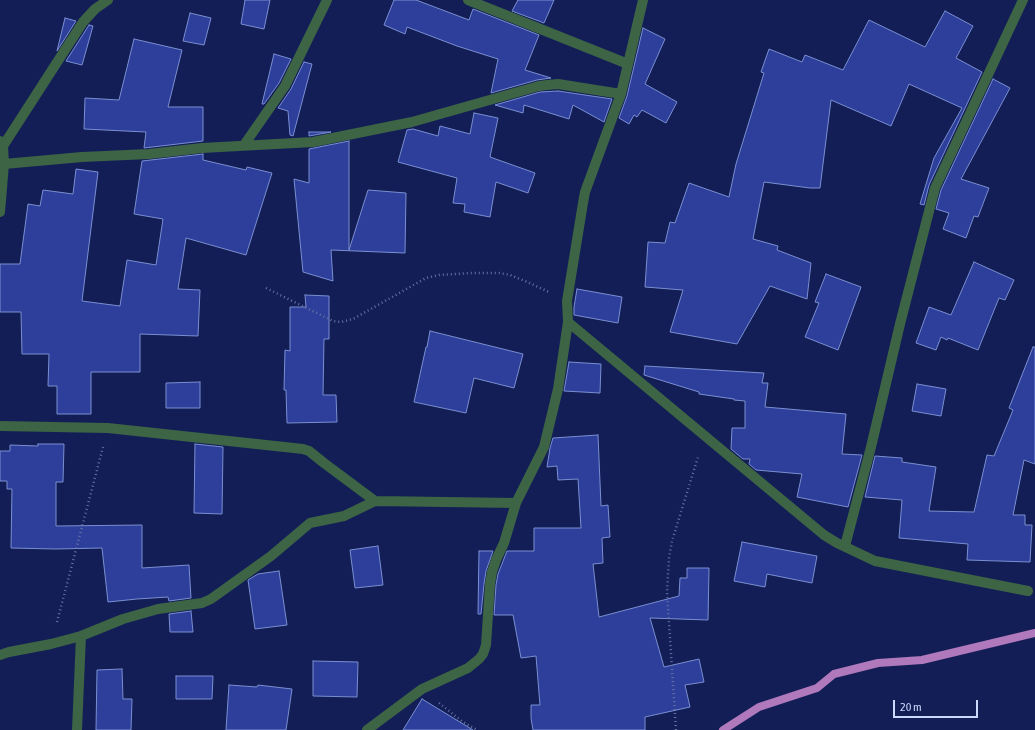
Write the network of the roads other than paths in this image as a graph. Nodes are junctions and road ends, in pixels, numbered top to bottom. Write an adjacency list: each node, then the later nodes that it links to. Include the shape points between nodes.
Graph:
1 (108, 0): 8 (street, via 83,22)
2 (327, 0): 9 (street, via 285,86)
3 (468, 0): 6 (street)
4 (643, 0): 6 (street)
5 (1023, 0): 16 (street, via 935,188)
6 (628, 64): 7 (street)
7 (621, 94): 9 (street, via 558,84 539,86 412,122 313,142); 12 (street, via 585,192 567,301)
8 (2, 144): 10 (street)
9 (244, 145): 10 (street)
10 (4, 164): 11 (street)
11 (0, 212)
12 (568, 322): 15 (street, via 558,390 544,447); 16 (street, via 824,535)
13 (0, 426): 14 (street, via 108,428 309,450)
14 (375, 501): 15 (street); 18 (street, via 344,516 310,523 271,556 212,599 202,603 158,609 123,619)
15 (516, 503): 21 (street, via 492,572 486,645 483,654 468,668 422,689)
16 (845, 546): 17 (street, via 875,561)
17 (1028, 591)
18 (81, 636): 19 (street); 20 (street)
19 (0, 655)
20 (77, 730)
21 (367, 730)

